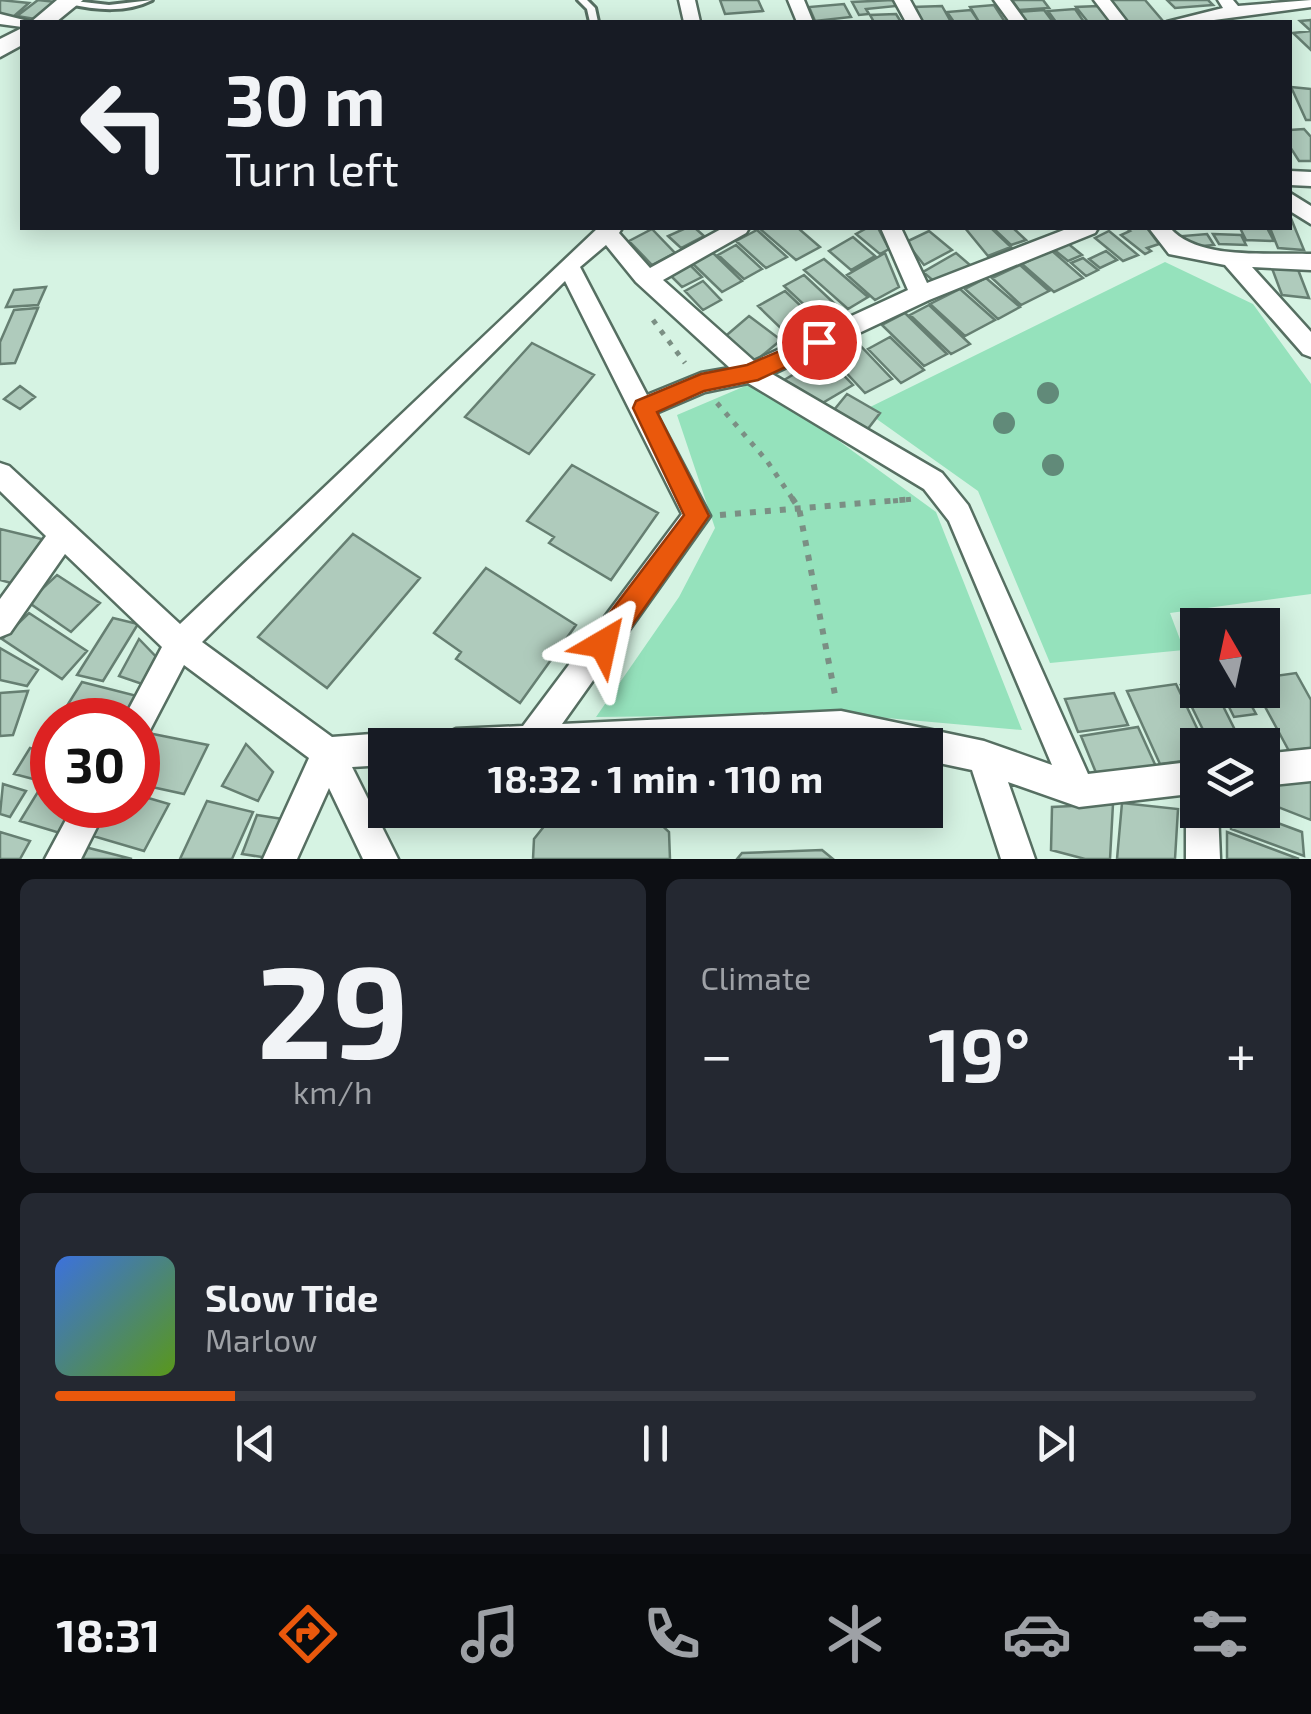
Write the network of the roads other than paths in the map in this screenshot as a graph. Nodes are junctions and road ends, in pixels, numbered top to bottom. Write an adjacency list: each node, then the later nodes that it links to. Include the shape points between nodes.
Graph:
1 (148, 0): 3 (lane, via 102,10)
2 (1102, 0): 7 (street)
3 (71, 1): 6 (street)
4 (1311, 2): 5 (street)
5 (1229, 5): 8 (street)
6 (45, 20)
7 (1117, 20)
8 (1180, 20)
9 (1292, 202): 10 (street)
10 (1311, 218)
11 (608, 230): 19 (street)
12 (610, 230): 20 (street)
13 (735, 230): 20 (street)
14 (892, 230): 21 (street)
15 (1083, 230): 21 (street)
16 (1161, 230): 17 (street, via 1177,249)
17 (1232, 258): 18 (street); 22 (street)
18 (1311, 262)
19 (568, 266): 24 (street); 28 (street)
20 (648, 279): 23 (street)
21 (921, 294): 23 (street)
22 (1311, 348)
23 (751, 374): 24 (street, via 701,383); 38 (street, via 934,481 959,514)
24 (644, 408): 30 (street, via 697,516)
25 (0, 474): 26 (street)
26 (65, 532): 27 (street); 28 (street)
27 (0, 623)
28 (180, 644): 29 (street); 33 (street)
29 (151, 698)
30 (541, 728)
31 (943, 749): 34 (street)
32 (368, 750): 33 (street)
33 (328, 752): 42 (street); 43 (street)
34 (984, 757): 38 (street); 44 (street)
35 (1311, 766): 36 (street)
36 (1280, 769)
37 (1180, 779): 38 (street)
38 (1079, 792)
39 (79, 828): 41 (street)
40 (1202, 828): 45 (street)
41 (62, 859)
42 (280, 859)
43 (380, 859)
44 (1018, 859)
45 (1203, 859)

